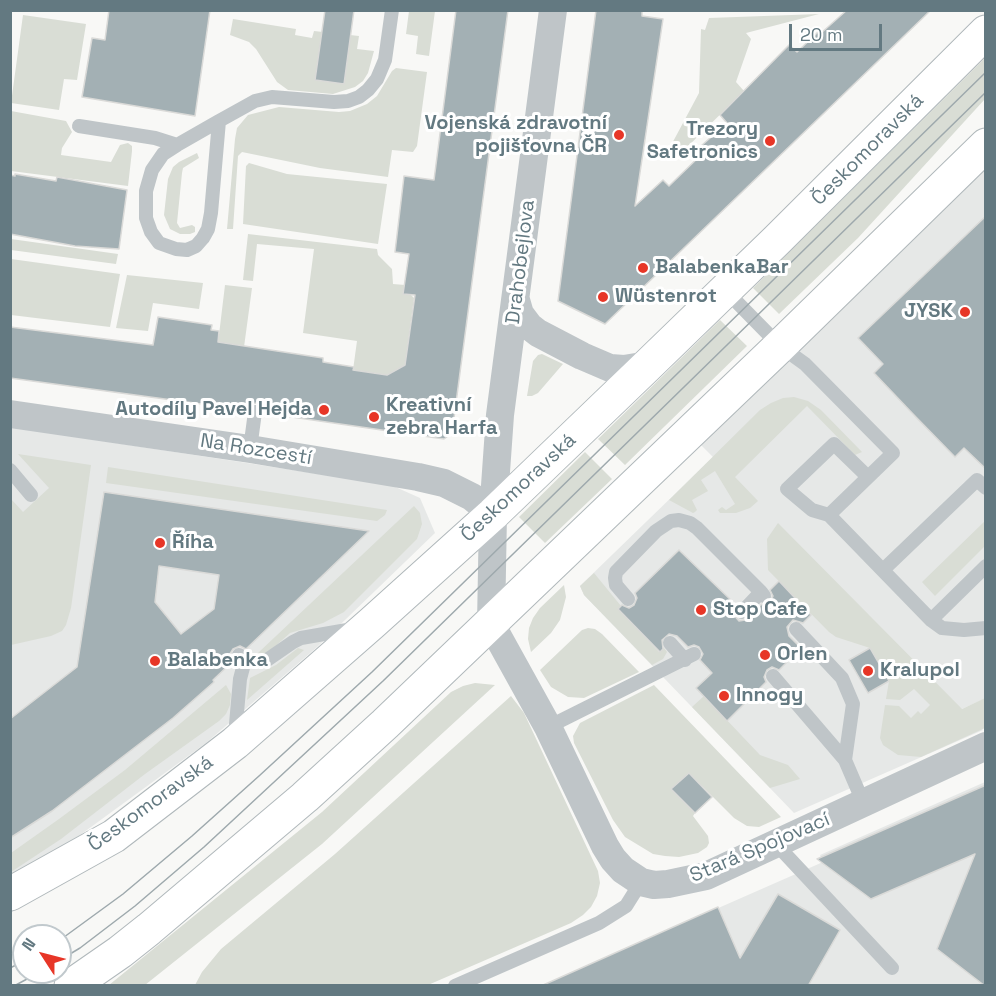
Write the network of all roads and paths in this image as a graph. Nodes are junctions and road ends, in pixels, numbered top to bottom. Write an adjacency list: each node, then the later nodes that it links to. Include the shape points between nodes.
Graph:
1 (392, 10): 4 (lane, via 385,60 377,79 359,97 333,102 272,97 255,101)
2 (553, 10): 9 (street, Drahobejlova)
3 (986, 32): 8 (main road, Českomoravská)
4 (219, 121): 6 (lane); 6 (lane, via 208,229 196,246 187,250 159,243 146,218 146,191 152,170 163,154)
5 (80, 126): 6 (lane)
6 (177, 145)
7 (986, 145): 10 (main road)
8 (725, 290): 10 (lane); 11 (main road, Českomoravská)
9 (516, 300): 11 (street, via 529,326 582,356 610,368); 19 (street, Drahobejlova, via 500,415)
10 (780, 346): 16 (lane, via 805,364 892,453); 27 (main road)
11 (648, 365): 19 (main road, Českomoravská)
12 (255, 412): 14 (lane)
13 (10, 414): 14 (street, Na Rozcestí)
14 (250, 449): 19 (street, Na Rozcestí, via 444,483 472,497)
15 (10, 470): 18 (lane)
16 (868, 477): 20 (lane); 20 (lane, via 834,444 787,489 812,510)
17 (986, 488): 22 (lane, via 977,480)
18 (31, 495)
19 (493, 514): 26 (main road, Českomoravská); 27 (street, Drahobejlova)
20 (829, 514): 22 (lane)
21 (986, 566): 25 (lane)
22 (883, 570): 25 (lane)
23 (628, 599): 24 (lane, via 616,585 622,565 657,531 680,520 704,534 762,594)
24 (742, 612)
25 (931, 620): 28 (lane, via 942,628)
26 (372, 623): 33 (main road, Českomoravská); 33 (lane, via 301,638 264,662 242,658)
27 (491, 624): 32 (street); 41 (main road, via 305,797 127,946)
28 (986, 628)
29 (796, 629): 35 (lane, via 842,678 853,704)
30 (670, 643): 32 (lane, via 690,657)
31 (773, 676): 35 (lane)
32 (548, 727): 38 (street, via 609,853 623,870)
33 (235, 743): 39 (main road, Českomoravská, via 114,836)
34 (986, 746): 36 (street, Stará Spojovací)
35 (845, 760): 36 (lane)
36 (863, 802): 37 (street, Stará Spojovací)
37 (775, 843): 38 (street, Stará Spojovací, via 706,876 668,884); 40 (lane)
38 (641, 882): 42 (lane, via 626,906 599,923)
39 (10, 894)
40 (892, 968)
41 (71, 986)
42 (455, 986)

